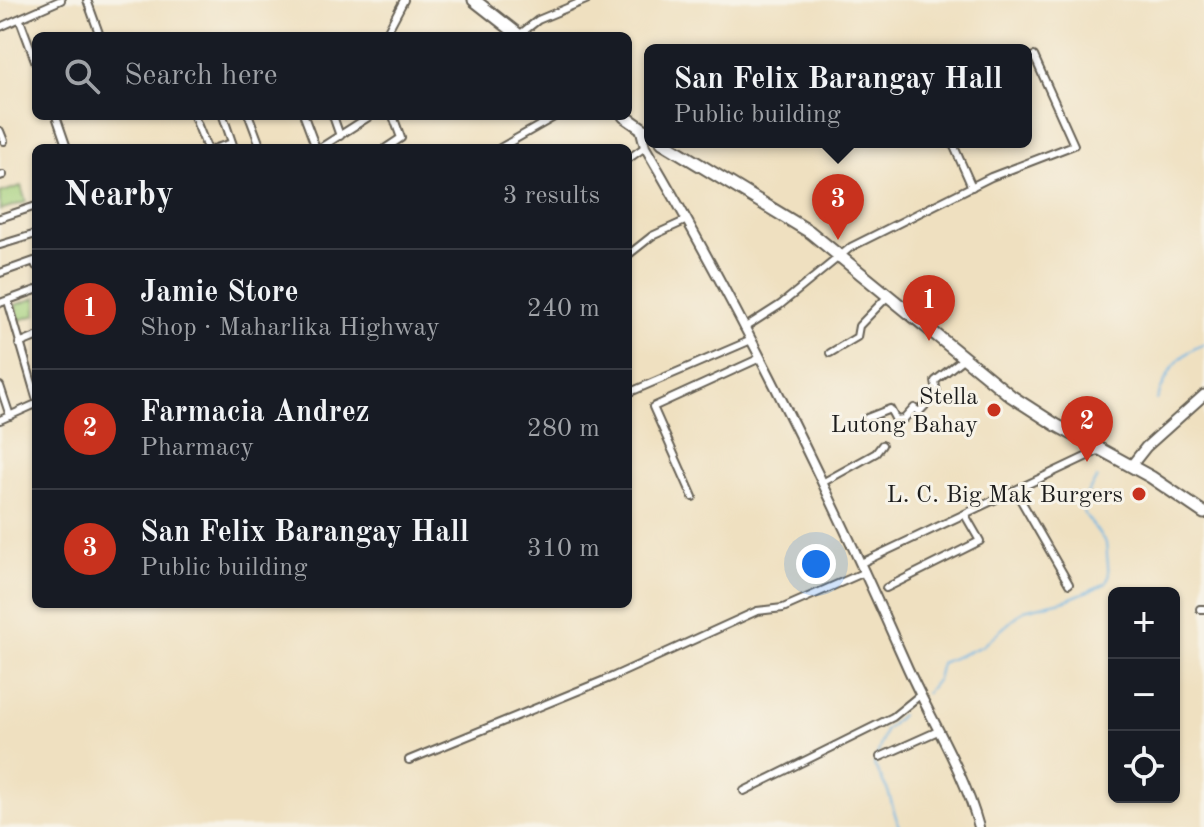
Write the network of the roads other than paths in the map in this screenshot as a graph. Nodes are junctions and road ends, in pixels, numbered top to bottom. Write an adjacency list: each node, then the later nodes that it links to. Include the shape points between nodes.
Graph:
1 (61, 0): 6 (street)
2 (87, 0): 8 (street)
3 (404, 0): 9 (street)
4 (474, 0): 10 (highway)
5 (586, 0): 11 (street, via 538,20)
6 (20, 20): 7 (street); 12 (street)
7 (0, 27)
8 (99, 32)
9 (387, 32)
10 (515, 32)
11 (524, 32)
12 (32, 52)
13 (1032, 57): 37 (street, via 1074,145)
14 (57, 120): 26 (street)
15 (196, 120): 27 (street)
16 (224, 120): 28 (street)
17 (250, 120): 29 (street)
18 (306, 120): 30 (street)
19 (334, 120): 24 (street)
20 (359, 120): 24 (street)
21 (394, 120): 32 (street, via 401,138)
22 (549, 120): 33 (street)
23 (0, 131): 25 (street)
24 (340, 136): 31 (street)
25 (4, 141)
26 (66, 144)
27 (205, 144)
28 (233, 144)
29 (260, 144)
30 (316, 144)
31 (325, 144)
32 (392, 144)
33 (507, 144)
34 (646, 148): 40 (street)
35 (672, 148): 44 (highway, via 776,209)
36 (955, 148): 37 (street)
37 (972, 187): 44 (street, via 851,247)
38 (32, 207): 39 (street)
39 (0, 218)
40 (687, 220): 43 (street); 50 (street)
41 (32, 235): 42 (street)
42 (0, 245)
43 (632, 252)
44 (842, 257): 48 (highway); 50 (street)
45 (32, 262): 46 (street)
46 (0, 273)
47 (32, 292): 49 (street)
48 (889, 295): 54 (street, via 859,326 857,337); 55 (highway)
49 (4, 302): 53 (street)
50 (744, 328): 52 (street)
51 (32, 339): 53 (street)
52 (749, 341): 56 (street); 61 (street)
53 (19, 344): 58 (street)
54 (830, 353)
55 (964, 358): 65 (street, via 935,381 937,393 919,412 914,408 896,420 890,409); 68 (highway, via 1011,396)
56 (758, 359): 70 (street); 72 (street, via 653,407)
57 (32, 370): 58 (street)
58 (28, 371): 59 (street)
59 (32, 384)
60 (0, 386): 64 (street)
61 (632, 391)
62 (1204, 395): 69 (main road)
63 (32, 406): 64 (street)
64 (10, 416): 66 (street)
65 (867, 418)
66 (0, 420)
67 (882, 445): 70 (street)
68 (1102, 449): 69 (highway); 71 (street)
69 (1131, 466): 73 (highway)
70 (822, 483): 75 (street)
71 (1016, 492): 74 (street); 76 (street)
72 (693, 497)
73 (1204, 513)
74 (965, 515): 75 (street); 77 (street, via 980,541)
75 (863, 567): 78 (street); 81 (street, via 783,608 757,611)
76 (1069, 584)
77 (886, 588)
78 (920, 695): 79 (street); 82 (street, via 893,717)
79 (938, 731): 80 (street); 83 (street, via 969,789)
80 (880, 757)
81 (409, 760)
82 (744, 791)
83 (979, 827)

